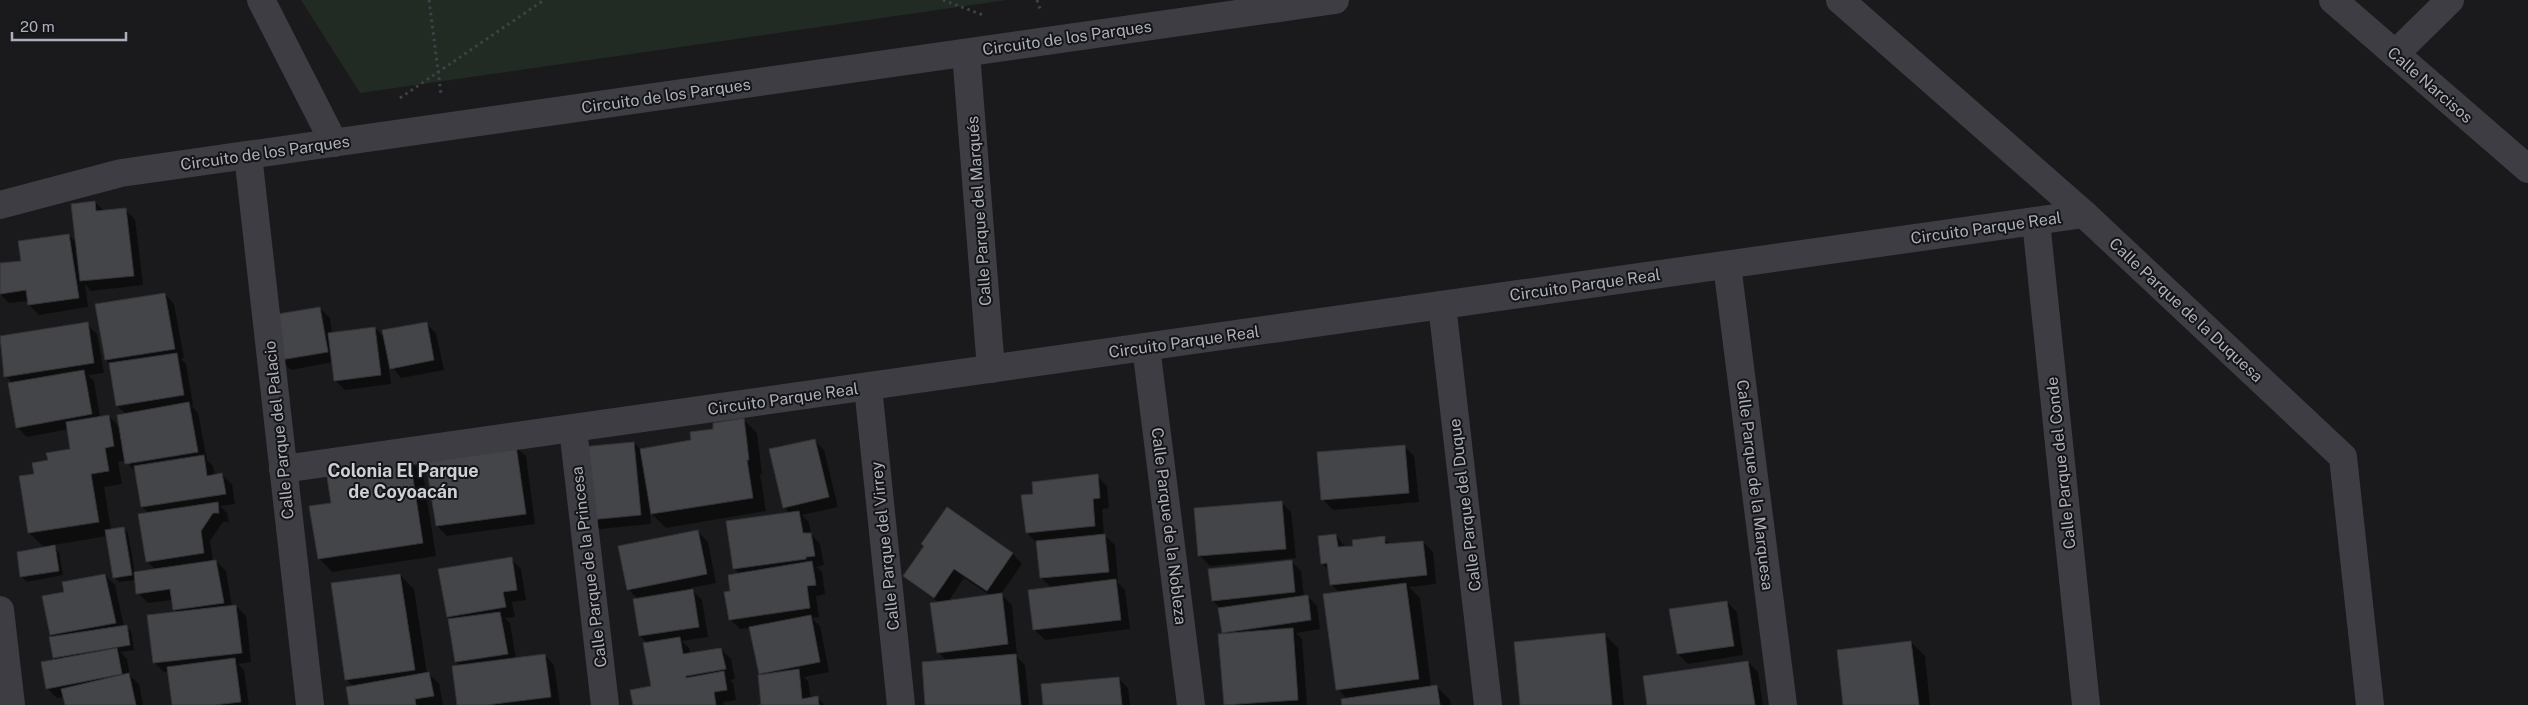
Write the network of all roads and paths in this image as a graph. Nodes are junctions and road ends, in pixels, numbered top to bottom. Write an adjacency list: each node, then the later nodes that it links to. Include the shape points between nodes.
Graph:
1 (261, 0): 13 (street)
2 (429, 0): 10 (path)
3 (544, 0): 10 (path)
4 (1335, 0): 8 (street, Circuito de los Parques)
5 (1840, 0): 17 (street, Calle Parque de la Duquesa)
6 (2334, 0): 9 (street, Calle Narcisos)
7 (2450, 0): 9 (street)
8 (966, 53): 12 (street, Circuito de los Parques); 22 (street, Calle Parque del Marqués)
9 (2395, 54): 15 (street, Calle Narcisos)
10 (438, 72): 11 (path); 12 (path)
11 (398, 100)
12 (447, 127): 13 (street, Circuito de los Parques)
13 (334, 143): 14 (street, Circuito de los Parques)
14 (248, 155): 16 (street, Circuito de los Parques, via 121,173); 25 (street, Calle Parque del Palacio)
15 (2528, 169)
16 (0, 205)
17 (2084, 214): 18 (street, Circuito Parque Real); 35 (street, Calle Parque de la Duquesa, via 2343,457)
18 (2036, 221): 19 (street, Circuito Parque Real); 34 (street, Calle Parque del Conde)
19 (1727, 265): 20 (street, Circuito Parque Real); 33 (street, Calle Parque de la Marquesa)
20 (1442, 305): 21 (street, Circuito Parque Real); 32 (street, Calle Parque del Duque)
21 (1146, 347): 22 (street, Circuito Parque Real); 31 (street, Calle Parque de la Nobleza)
22 (991, 369): 23 (street, Circuito Parque Real)
23 (868, 387): 24 (street, Circuito Parque Real); 30 (street, Calle Parque del Virrey)
24 (573, 429): 25 (street, Circuito Parque Real); 29 (street, Calle Parque de la Princesa)
25 (283, 469): 28 (street, Calle Parque del Palacio)
26 (0, 610): 27 (street)
27 (11, 705)
28 (310, 705)
29 (605, 705)
30 (901, 705)
31 (1192, 705)
32 (1488, 705)
33 (1783, 705)
34 (2086, 705)
35 (2370, 705)

